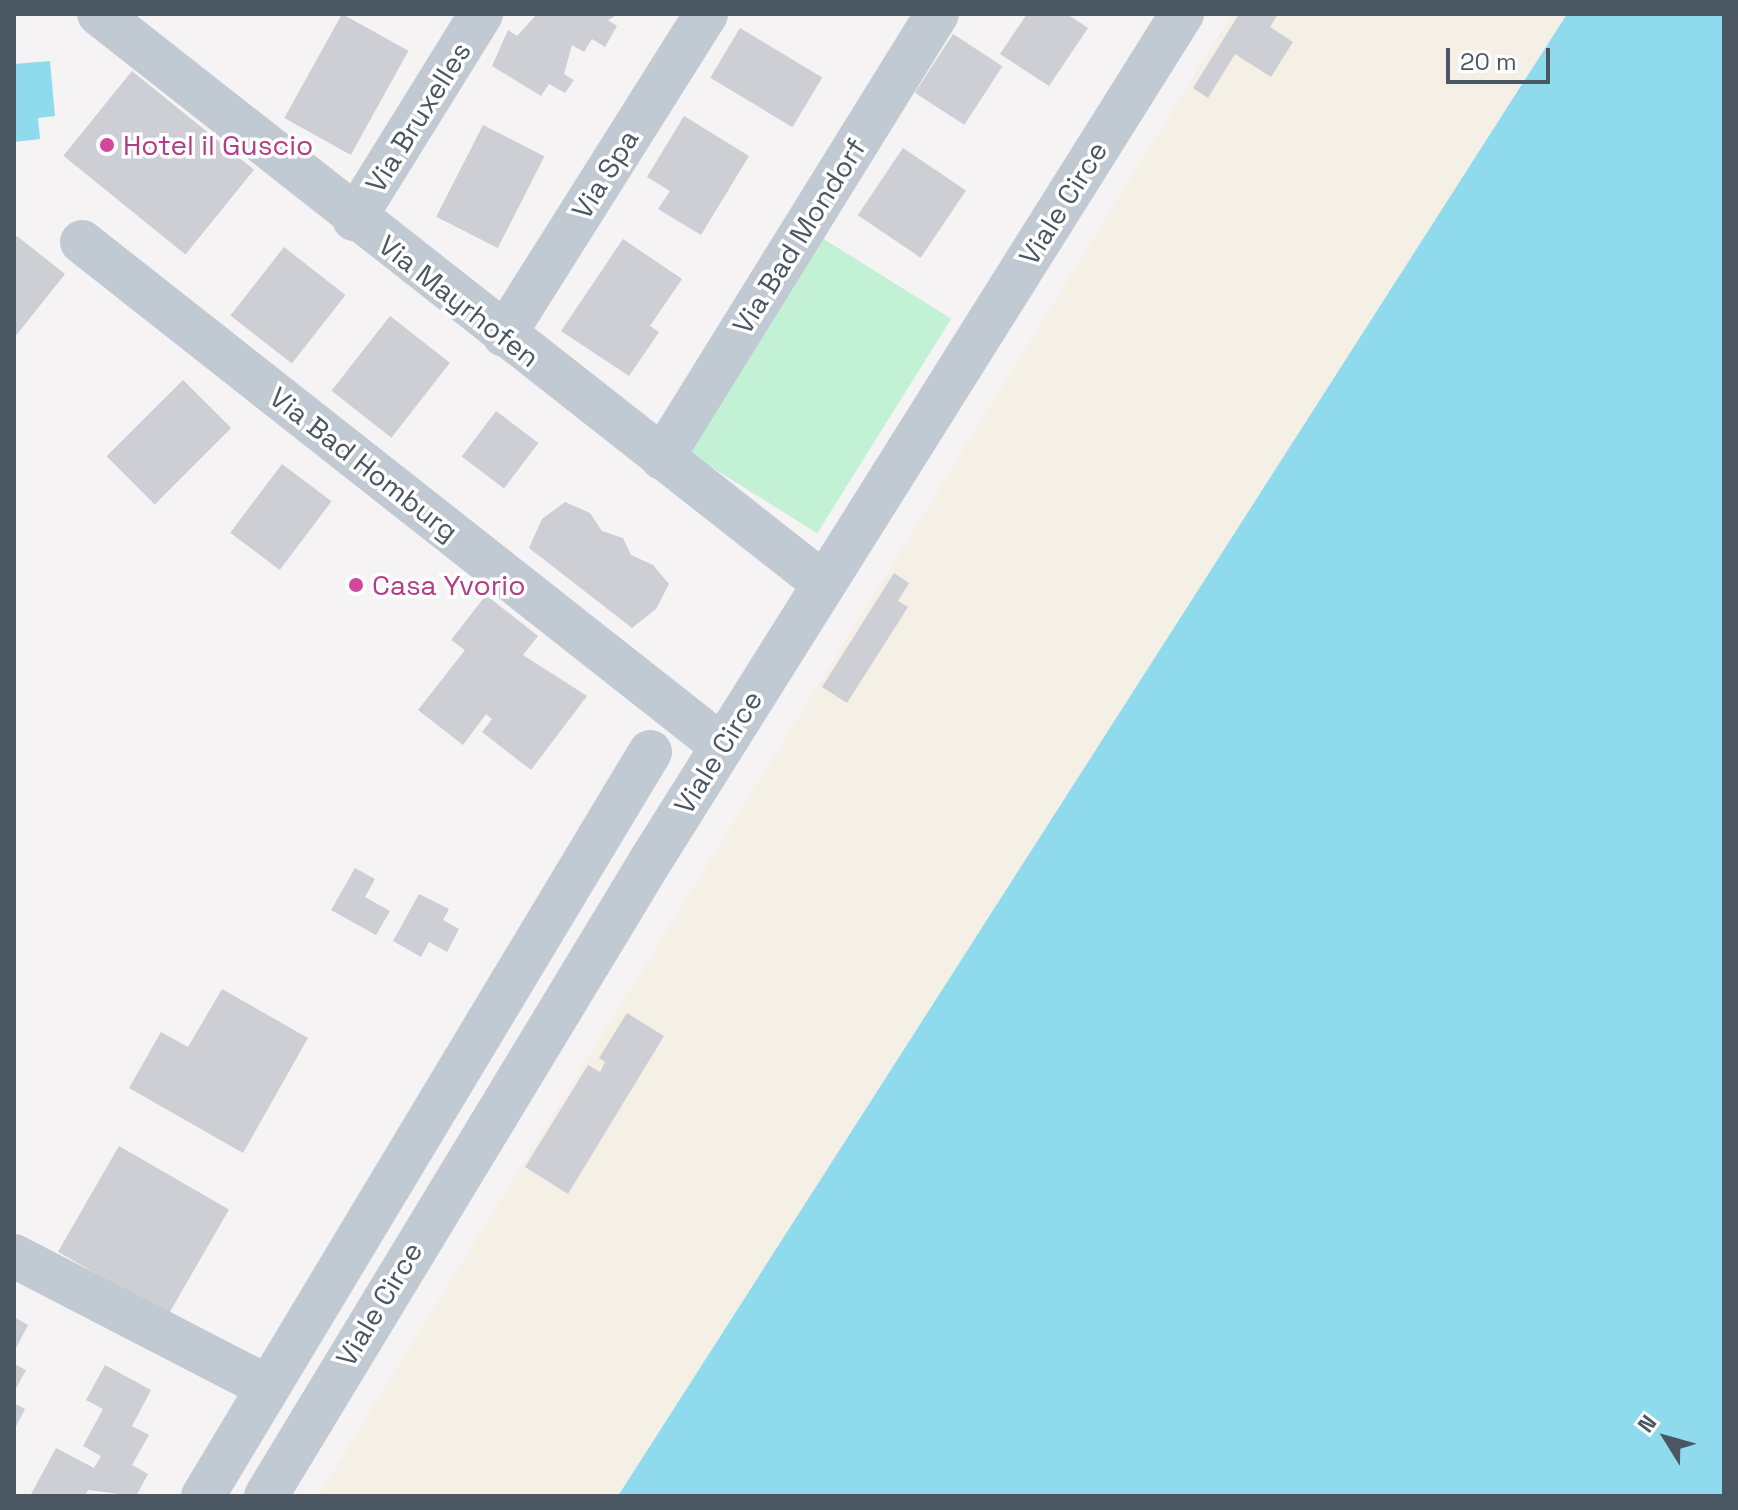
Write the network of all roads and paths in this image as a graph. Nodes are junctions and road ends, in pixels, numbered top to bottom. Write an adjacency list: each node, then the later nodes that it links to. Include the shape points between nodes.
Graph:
1 (99, 14): 6 (street, Via Mayrhofen)
2 (481, 14): 6 (street, Via Bruxelles)
3 (706, 14): 8 (street, Via Spa)
4 (937, 14): 9 (street, Via Bad Mondorf)
5 (1182, 14): 10 (street, Viale Circe)
6 (354, 219): 8 (street, Via Mayrhofen)
7 (82, 242): 11 (street, Via Bad Homburg)
8 (504, 335): 9 (street, Via Mayrhofen)
9 (662, 458): 10 (street, Via Mayrhofen)
10 (823, 583): 11 (street, Viale Circe)
11 (722, 746): 14 (street, Viale Circe)
12 (650, 752): 13 (street)
13 (600, 833): 14 (street); 16 (street)
14 (651, 860): 18 (street, Viale Circe)
15 (14, 1256): 16 (street)
16 (268, 1387): 17 (street)
17 (203, 1496)
18 (266, 1496)

